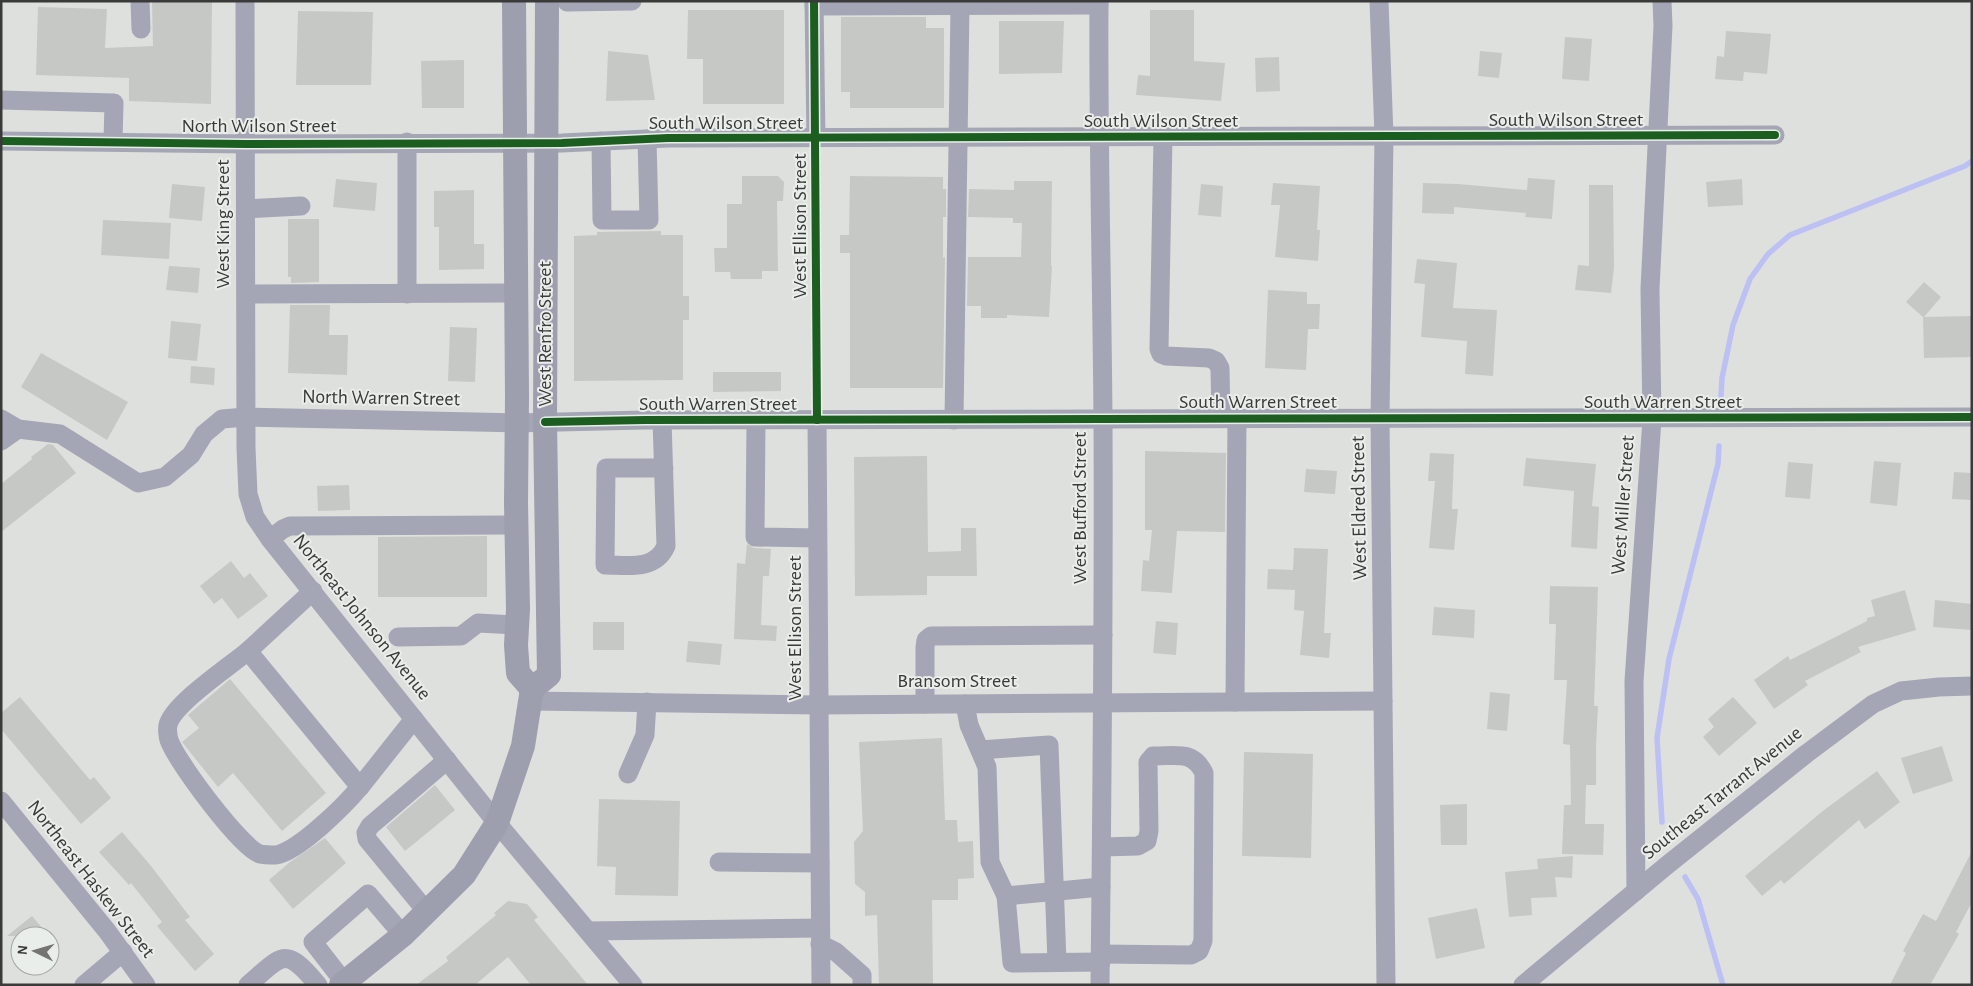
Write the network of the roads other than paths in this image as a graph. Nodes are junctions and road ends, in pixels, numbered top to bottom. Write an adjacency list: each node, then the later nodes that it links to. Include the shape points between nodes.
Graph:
1 (140, 1): 12 (street)
2 (245, 1): 28 (street, West King Street)
3 (514, 1): 26 (main road, West Renfro Street)
4 (547, 1): 27 (main road, West Renfro Street)
5 (632, 1): 8 (street)
6 (1379, 1): 15 (street, West Eldred Street)
7 (1662, 1): 16 (street, West Miller Street)
8 (567, 2)
9 (1099, 3): 11 (street); 19 (street, West Bufford Street)
10 (814, 4): 11 (street); 21 (street, West Ellison Street)
11 (960, 6): 18 (street)
12 (141, 29)
13 (1, 100): 23 (street, via 114,103)
14 (1775, 135): 16 (street, South Wilson Street)
15 (1384, 136): 16 (street, South Wilson Street); 17 (street, South Wilson Street); 37 (street, West Eldred Street)
16 (1658, 136): 38 (street, West Miller Street, via 1650,289)
17 (1163, 137): 19 (street, South Wilson Street); 36 (street, via 1158,349 1166,356 1216,361)
18 (958, 138): 19 (street, South Wilson Street); 21 (street, South Wilson Street); 43 (street)
19 (1098, 138): 44 (street, West Bufford Street)
20 (648, 139): 21 (street, South Wilson Street); 24 (street, South Wilson Street); 24 (street, via 649,220 602,220)
21 (816, 139)
22 (1, 141): 23 (street, North Wilson Street)
23 (113, 141): 28 (street, North Wilson Street)
24 (601, 141): 27 (street, South Wilson Street)
25 (407, 142): 26 (street, North Wilson Street); 28 (street, North Wilson Street); 33 (street)
26 (516, 143): 27 (street, South Wilson Street); 31 (main road, West Renfro Street)
27 (547, 143): 46 (main road, West Renfro Street)
28 (246, 144): 30 (street, West King Street)
29 (301, 206): 30 (street)
30 (246, 209): 32 (street, West King Street)
31 (516, 293): 33 (street); 45 (main road, West Renfro Street)
32 (246, 294): 33 (street); 35 (street, West King Street)
33 (406, 294)
34 (1972, 416): 38 (street, South Warren Street)
35 (246, 417): 45 (street, North Warren Street); 47 (street, North Warren Street, via 222,419 204,434 191,455 165,477 138,484 60,434); 52 (street, Northeast Johnson Avenue, via 248,494 255,517)
36 (1229, 418): 37 (street, South Warren Street); 44 (street, South Warren Street); 61 (street)
37 (1380, 418): 38 (street, South Warren Street); 62 (street, West Eldred Street)
38 (1652, 418): 79 (street, West Miller Street, via 1634,681)
39 (1, 419): 47 (street)
40 (662, 420): 41 (street, South Warren Street); 46 (street, South Warren Street); 49 (street)
41 (756, 420): 42 (street, South Warren Street); 51 (street, via 755,537)
42 (817, 420): 43 (street, South Warren Street); 51 (street, West Ellison Street)
43 (954, 420): 44 (street, South Warren Street)
44 (1103, 420): 55 (street, West Bufford Street)
45 (516, 422): 46 (street, North Warren Street); 50 (main road, West Renfro Street)
46 (545, 422): 59 (main road, West Renfro Street, via 550,675)
47 (18, 429): 48 (street)
48 (1, 441)
49 (664, 468): 49 (street, via 666,546 663,554 644,566 605,565 606,468)
50 (517, 526): 52 (street, via 290,526); 54 (main road, West Renfro Street)
51 (817, 538): 66 (street, West Ellison Street)
52 (270, 539): 53 (street, Northeast Johnson Avenue)
53 (313, 591): 57 (street); 67 (street, Northeast Johnson Avenue)
54 (517, 625): 56 (street, via 478,623 461,636); 59 (main road, West Renfro Street, via 518,673)
55 (1103, 636): 63 (street, West Bufford Street); 64 (street, via 931,636 925,647)
56 (398, 637)
57 (248, 651): 71 (street); 71 (street, via 179,706 168,725 168,739 188,775 234,832 260,854 276,855 295,846)
58 (1972, 686): 79 (street, Southeast Tarrant Avenue, via 1902,691 1872,704)
59 (531, 695): 60 (street, Bransom Street); 73 (main road, via 523,746)
60 (647, 702): 66 (street, Bransom Street); 70 (street, via 645,735)
61 (1236, 702): 62 (street, Bransom Street); 63 (street, Bransom Street)
62 (1383, 702): 97 (street, West Eldred Street)
63 (1103, 703): 65 (street, Bransom Street); 74 (street, West Bufford Street)
64 (925, 704): 65 (street, Bransom Street); 66 (street, Bransom Street)
65 (965, 704): 68 (street, via 969,725)
66 (818, 705): 76 (street, West Ellison Street)
67 (414, 718): 69 (street, Northeast Johnson Avenue); 71 (street)
68 (980, 750): 78 (street, via 1049,745); 80 (street, via 987,767 990,862)
69 (447, 760): 73 (street, Northeast Johnson Avenue); 81 (street, via 370,826 366,833 367,839)
70 (628, 774)
71 (360, 787)
72 (1, 801): 85 (street, Northeast Haskew Street)
73 (497, 823): 81 (main road, via 464,875); 82 (street, Northeast Johnson Avenue)
74 (1102, 847): 77 (street, West Bufford Street); 86 (street, via 1138,846 1147,841 1148,762 1153,756 1188,756 1199,763 1204,774 1203,941 1199,951 1191,955)
75 (719, 862): 76 (street)
76 (820, 863): 84 (street, West Ellison Street)
77 (1101, 887): 78 (street); 86 (street, West Bufford Street)
78 (1055, 891): 80 (street); 87 (street)
79 (1636, 892): 98 (street, Southeast Tarrant Avenue)
80 (1006, 896): 87 (street, via 1012,963)
81 (427, 912): 83 (main road)
82 (588, 930): 84 (street); 93 (street, Northeast Johnson Avenue)
83 (403, 935): 88 (main road); 88 (street, via 368,894 313,942)
84 (820, 936): 94 (street, West Ellison Street); 95 (street, via 862,975)
85 (123, 952): 89 (street); 90 (street, Northeast Haskew Street)
86 (1101, 958): 87 (street); 96 (street, West Bufford Street)
87 (1057, 962)
88 (343, 983)
89 (84, 985)
90 (146, 985)
91 (248, 985): 92 (street, via 279,959 290,958)
92 (318, 985)
93 (634, 985)
94 (821, 985)
95 (862, 985)
96 (1100, 985)
97 (1386, 985)
98 (1523, 985)

